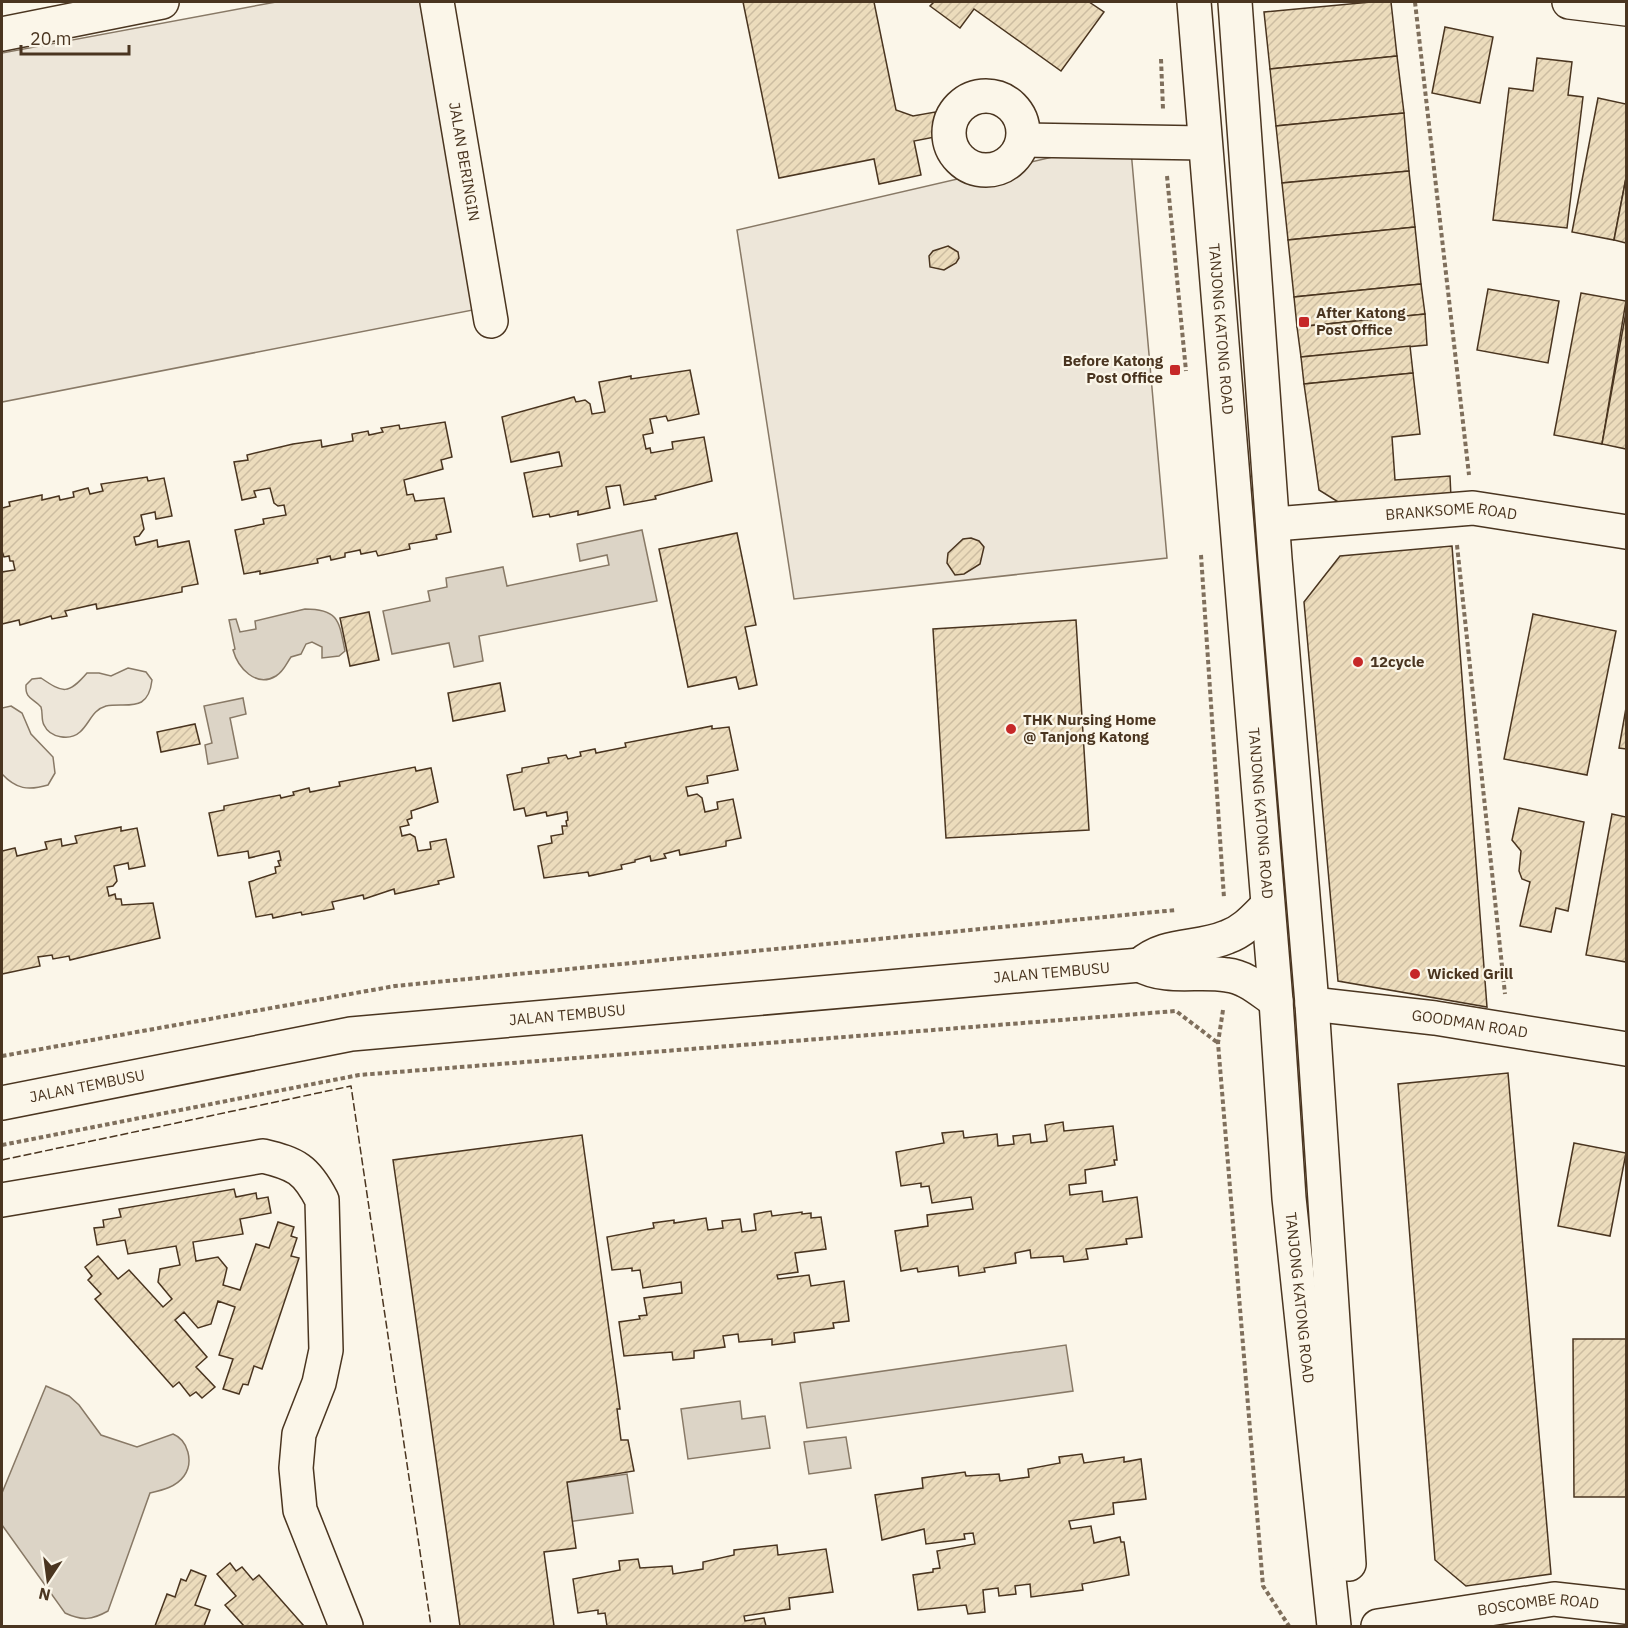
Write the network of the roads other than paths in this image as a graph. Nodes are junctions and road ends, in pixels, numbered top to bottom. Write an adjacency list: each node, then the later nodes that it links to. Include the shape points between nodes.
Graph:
1 (162, 2): 7 (main road)
2 (437, 2): 10 (main road, JALAN BERINGIN)
3 (1194, 2): 9 (main road, TANJONG KATONG ROAD)
4 (1235, 2): 11 (main road, TANJONG KATONG ROAD)
5 (1569, 2): 6 (main road)
6 (1626, 9)
7 (2, 34)
8 (1023, 140): 9 (main road)
9 (1204, 143): 13 (main road, TANJONG KATONG ROAD)
10 (491, 321)
11 (1275, 524): 12 (main road, BRANKSOME ROAD, via 1463,509); 16 (main road, TANJONG KATONG ROAD)
12 (1626, 532)
13 (1267, 906): 14 (main road, via 1246,927 1227,938 1163,950); 15 (main road, TANJONG KATONG ROAD)
14 (1140, 965): 15 (main road, via 1170,974 1228,975 1254,985); 18 (main road, JALAN TEMBUSU, via 351,1034)
15 (1276, 1001): 22 (main road, TANJONG KATONG ROAD, via 1289,1198)
16 (1312, 1004): 17 (main road, GOODMAN ROAD, via 1436,1018); 23 (main road, TANJONG KATONG ROAD)
17 (1626, 1049)
18 (2, 1103)
19 (2, 1200): 21 (main road, via 263,1156 292,1163 311,1178 322,1200 326,1350 319,1383 299,1434 296,1468 300,1510)
20 (1626, 1607): 24 (main road, BOSCOMBE ROAD, via 1554,1599)
21 (346, 1626)
22 (1334, 1626)
23 (1353, 1626)
24 (1378, 1626)

